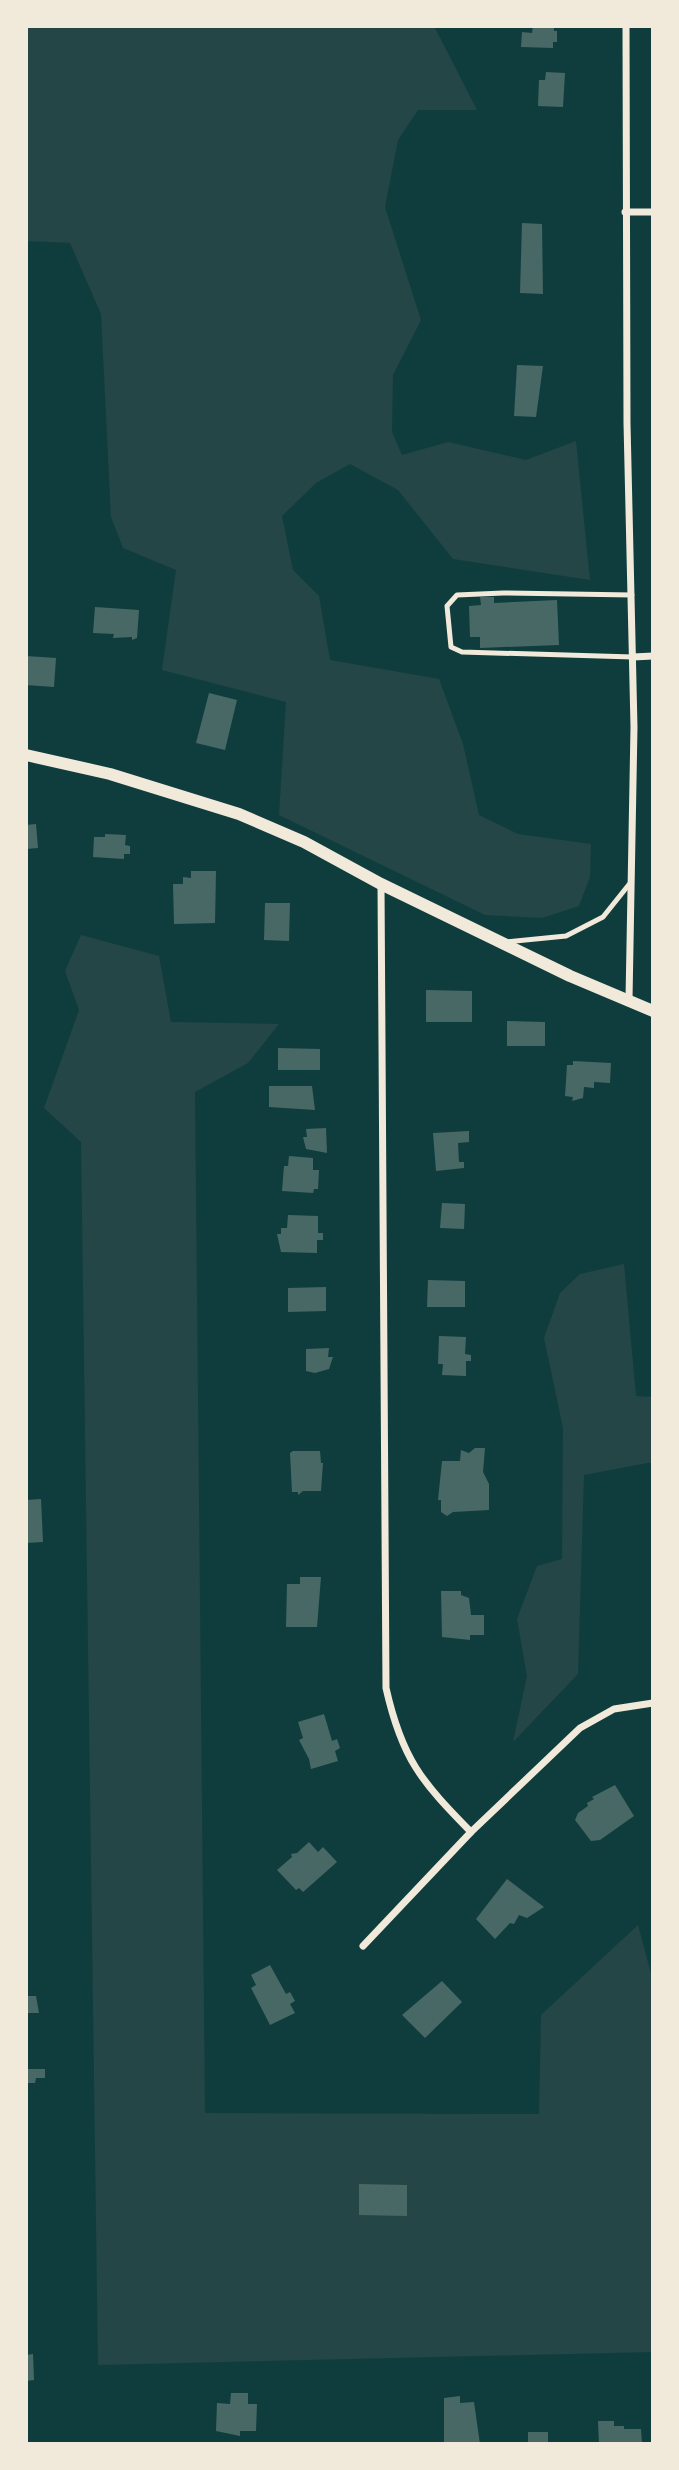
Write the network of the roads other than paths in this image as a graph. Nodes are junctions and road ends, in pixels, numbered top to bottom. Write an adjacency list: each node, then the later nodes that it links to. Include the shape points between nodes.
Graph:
1 (626, 26): 2 (street)
2 (625, 212): 3 (street); 4 (street)
3 (653, 212)
4 (632, 595): 6 (street); 6 (lane, via 457,595 447,606 451,647 462,652)
5 (653, 656): 6 (street)
6 (633, 657): 8 (street)
7 (26, 755): 9 (street, via 110,774 239,814 304,842)
8 (631, 881): 10 (lane, via 603,917 566,936); 11 (street)
9 (381, 884): 10 (street); 14 (street, via 386,1688 394,1725 409,1759 426,1787)
10 (501, 942): 11 (street)
11 (629, 999): 12 (street)
12 (653, 1010)
13 (653, 1703): 14 (street, via 614,1709 580,1728)
14 (471, 1832): 15 (street)
15 (363, 1946)

